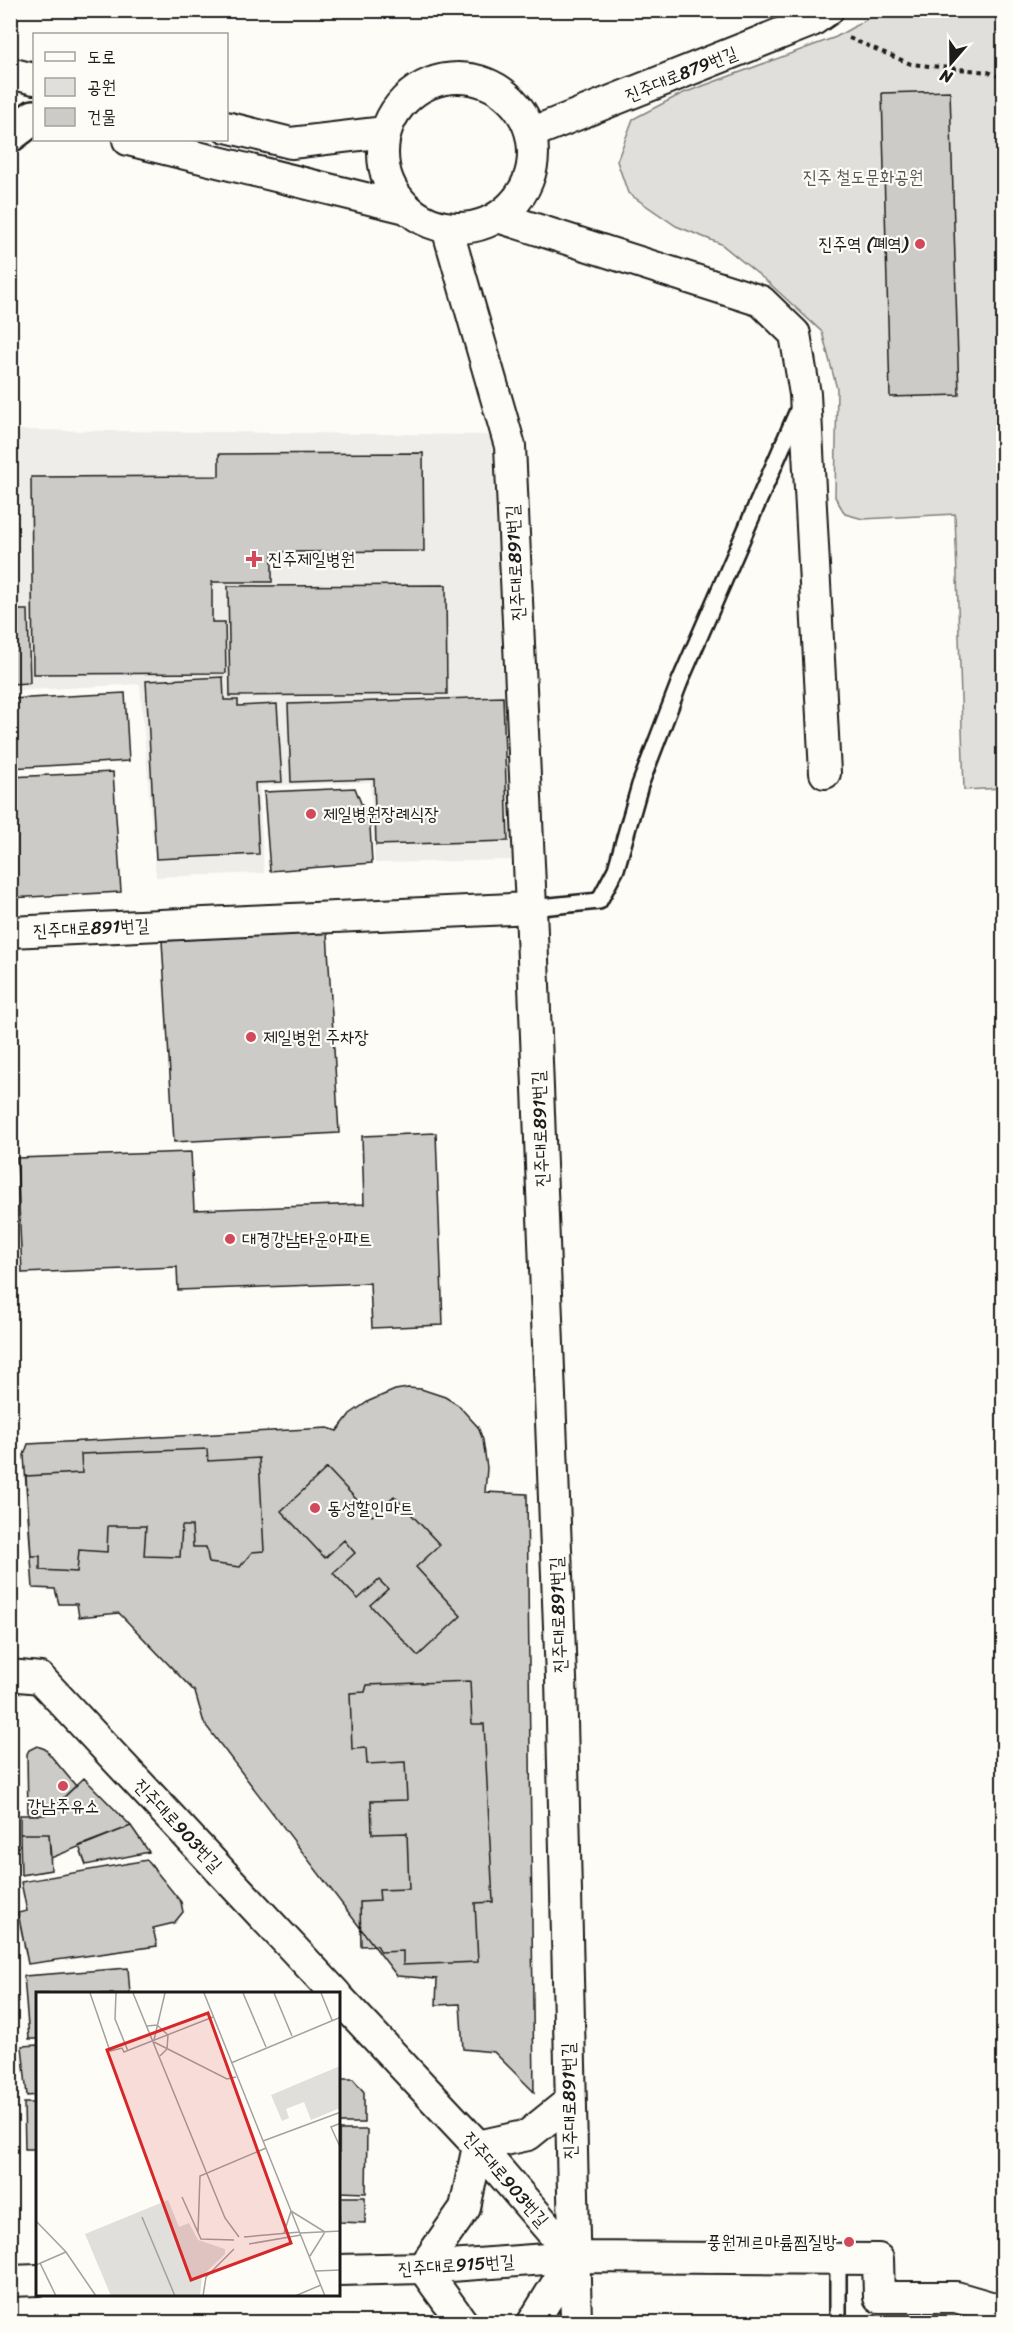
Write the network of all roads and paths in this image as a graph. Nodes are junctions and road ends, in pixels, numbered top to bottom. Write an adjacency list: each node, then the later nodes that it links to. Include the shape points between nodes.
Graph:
1 (820, 16): 3 (path, via 911,64 988,72); 10 (street, 진주대로879번길)
2 (10, 73): 4 (street)
3 (1004, 78)
4 (33, 79)
5 (10, 110): 6 (street)
6 (33, 117)
7 (33, 118): 11 (street)
8 (228, 127): 9 (street, via 291,143)
9 (386, 132): 10 (street, via 396,110 413,93 435,81 459,78 483,82 504,93 521,111); 13 (street, via 382,153 385,173)
10 (531, 133): 14 (street, via 534,157 529,181)
11 (10, 135)
12 (132, 141): 13 (street)
13 (406, 208): 15 (street, via 425,221)
14 (498, 218): 15 (street, via 462,229); 16 (street, via 761,301 795,334)
15 (447, 228): 18 (street, 진주대로891번길, via 510,446)
16 (805, 394): 17 (street); 18 (lane, via 680,681 640,785 616,869 599,901)
17 (825, 773)
18 (531, 908): 19 (street, 진주대로891번길); 23 (street, 진주대로891번길, via 561,1678)
19 (10, 932)
20 (10, 1675): 21 (street, 진주대로903번길, via 40,1678)
21 (334, 1992)
22 (340, 1999): 24 (street, 진주대로903번길)
23 (569, 2102): 24 (street, via 528,2135); 25 (street, 진주대로891번길)
24 (478, 2146): 25 (street, 진주대로903번길); 27 (street, via 465,2208)
25 (573, 2257): 26 (street, 진주대로915번길); 27 (street, 진주대로915번길); 33 (street); 34 (street, 진주대로891번길)
26 (838, 2258): 31 (street, 진주대로915번길, via 878,2259 879,2297 956,2297 994,2308); 35 (lane)
27 (423, 2268): 28 (street, 진주대로915번길); 32 (street)
28 (340, 2271)
29 (10, 2280): 30 (street)
30 (36, 2280)
31 (1004, 2321)
32 (462, 2322)
33 (533, 2322)
34 (576, 2322)
35 (838, 2322)

